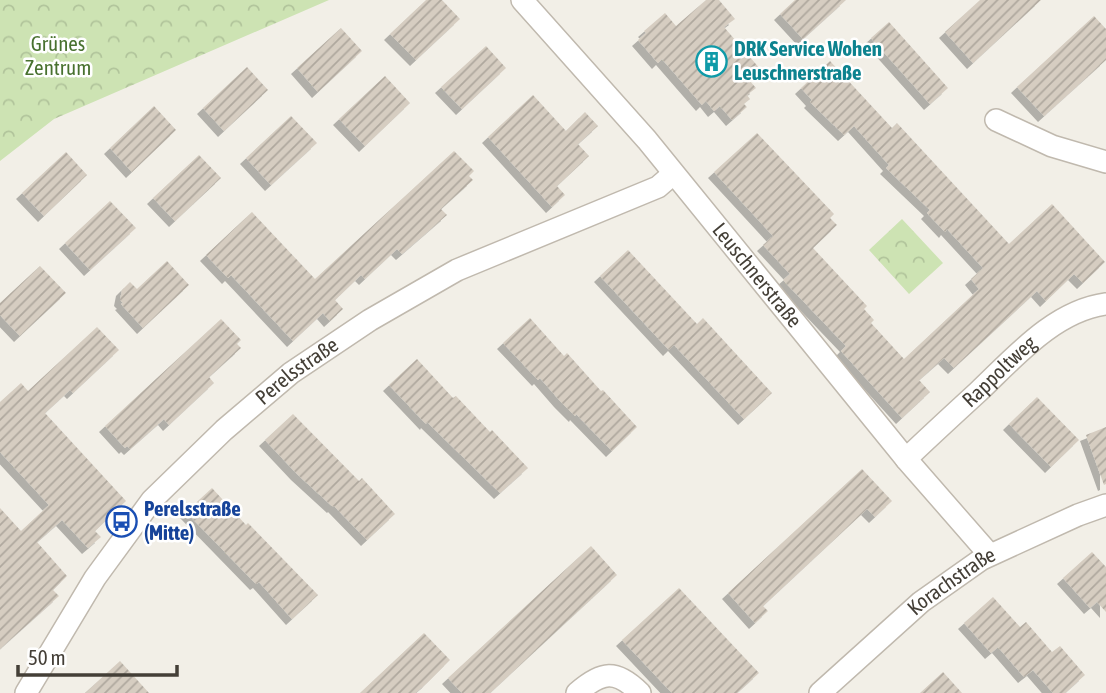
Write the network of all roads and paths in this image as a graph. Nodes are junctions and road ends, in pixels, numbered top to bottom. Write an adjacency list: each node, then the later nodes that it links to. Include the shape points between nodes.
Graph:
1 (522, 0): 4 (street, Leuschnerstraße)
2 (996, 120): 3 (street, via 1052,146)
3 (1106, 162)
4 (673, 174): 6 (street, Leuschnerstraße); 9 (street, Perelsstraße, via 658,187 457,270 291,373 152,500 95,578)
5 (1106, 304): 6 (street, Rappoltweg, via 1062,321 1033,340)
6 (906, 459): 8 (street, Leuschnerstraße)
7 (1106, 505): 8 (street, Korachstraße)
8 (989, 554): 12 (street, Korachstraße, via 921,602)
9 (26, 693)
10 (577, 693): 11 (street, via 607,675 627,680)
11 (640, 693)
12 (820, 693)

